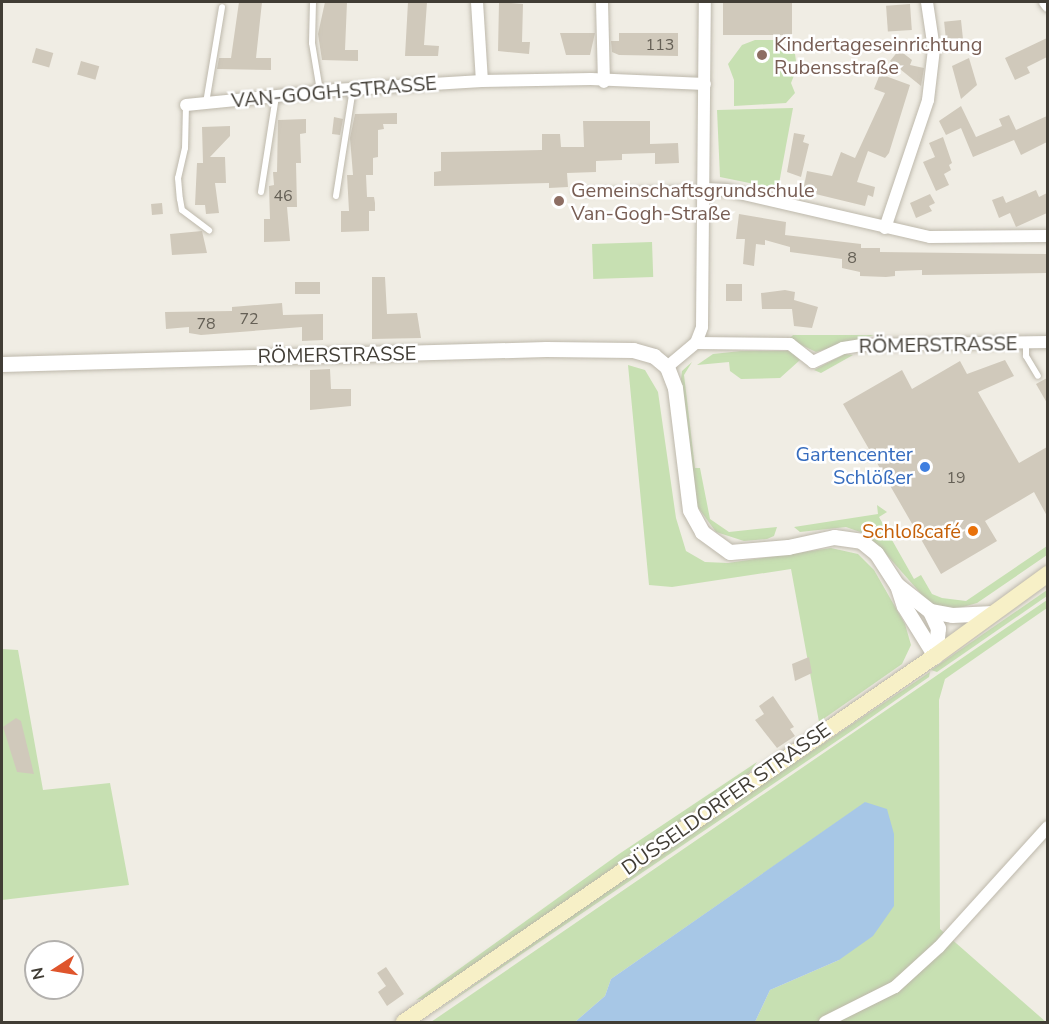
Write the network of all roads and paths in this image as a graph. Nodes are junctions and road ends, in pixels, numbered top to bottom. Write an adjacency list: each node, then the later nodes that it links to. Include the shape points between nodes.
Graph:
1 (313, 2): 13 (lane, via 312,43)
2 (477, 2): 9 (street)
3 (602, 2): 10 (street)
4 (705, 2): 11 (street)
5 (927, 2): 21 (street, via 934,49 928,100)
6 (1045, 2): 7 (street)
7 (1047, 6)
8 (222, 7): 15 (lane)
9 (482, 81): 10 (street, VAN-GOGH-STRASSE); 12 (street, VAN-GOGH-STRASSE)
10 (604, 82): 11 (street, VAN-GOGH-STRASSE)
11 (705, 84): 17 (street)
12 (353, 89): 13 (street, VAN-GOGH-STRASSE); 20 (lane)
13 (320, 91): 14 (street, VAN-GOGH-STRASSE)
14 (276, 96): 15 (street, VAN-GOGH-STRASSE); 18 (lane)
15 (206, 103): 16 (street, VAN-GOGH-STRASSE)
16 (186, 105): 22 (lane, via 185,148 178,178 182,210)
17 (705, 189): 19 (lane); 21 (street); 26 (street, via 702,327)
18 (261, 192)
19 (576, 192)
20 (336, 196)
21 (885, 228): 23 (street, via 930,237)
22 (210, 230)
23 (1047, 236)
24 (1026, 342): 25 (street, RÖMERSTRASSE); 26 (street, RÖMERSTRASSE, via 862,345 843,348 813,362 790,344); 29 (lane, via 1026,356)
25 (1047, 342)
26 (696, 343): 28 (street)
27 (2, 364): 28 (street, RÖMERSTRASSE, via 633,350 654,356)
28 (668, 367): 31 (street, via 675,388 690,510 694,523 710,541 730,552 745,552 846,536 861,541 876,553)
29 (1038, 376)
30 (1047, 574): 33 (main road, DÜSSELDORFER STRASSE)
31 (897, 585): 32 (street); 34 (street, via 904,606)
32 (930, 611): 33 (street, via 952,615); 34 (street, via 938,628)
33 (993, 613): 34 (main road, DÜSSELDORFER STRASSE)
34 (935, 656): 36 (main road, DÜSSELDORFER STRASSE)
35 (1047, 830): 37 (street, via 939,947 896,987)
36 (404, 1023)
37 (825, 1023)

